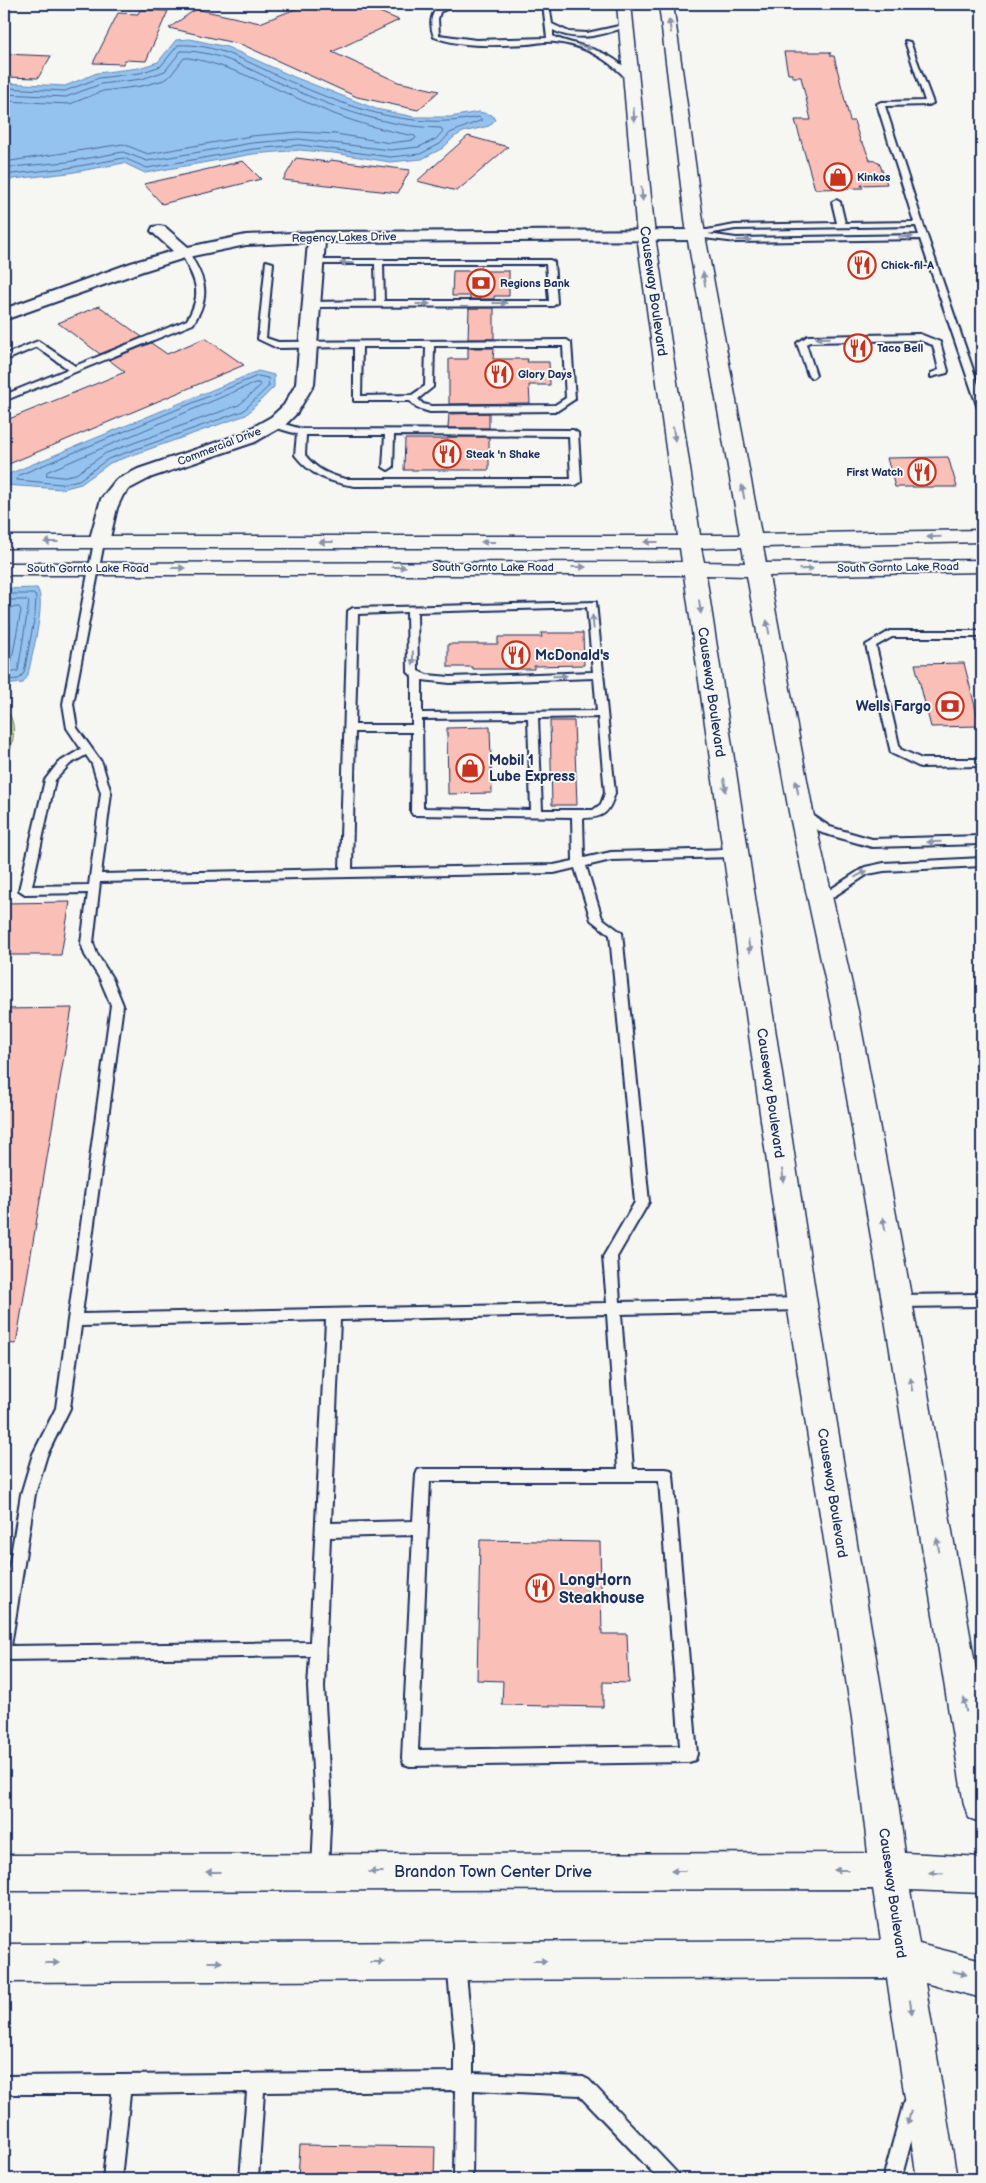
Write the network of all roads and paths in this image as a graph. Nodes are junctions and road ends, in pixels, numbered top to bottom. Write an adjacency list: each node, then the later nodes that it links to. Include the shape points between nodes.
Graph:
1 (454, 4): 7 (lane, via 437,11 434,16 436,36 442,39 465,42)
2 (546, 4): 5 (lane)
3 (624, 4): 6 (main road, Causeway Boulevard)
4 (666, 4): 14 (main road, one-way to 4)
5 (549, 25): 6 (lane, via 564,34 579,37); 7 (lane, via 550,37)
6 (626, 25): 9 (main road, Causeway Boulevard)
7 (556, 40): 9 (lane, one-way to 9, via 600,52)
8 (907, 42): 11 (lane, via 929,103 881,104)
9 (631, 78): 15 (main road, Causeway Boulevard, one-way to 15)
10 (836, 202): 12 (lane)
11 (919, 224): 12 (lane); 17 (lane)
12 (842, 226): 14 (lane, via 735,227)
13 (159, 231): 18 (street)
14 (696, 235): 15 (street, Regency Lakes Drive); 17 (lane, one-way to 17, via 736,240); 40 (main road, one-way to 14)
15 (646, 236): 16 (street, Regency Lakes Drive); 43 (main road, Causeway Boulevard, one-way to 43)
16 (317, 237): 18 (street, Regency Lakes Drive, via 246,240); 19 (street, Commercial Drive)
17 (924, 237): 34 (lane)
18 (185, 253): 24 (street, Regency Lakes Drive); 29 (lane, via 199,279 200,305 190,322)
19 (315, 262): 21 (lane, one-way to 19); 22 (street, Commercial Drive)
20 (269, 263): 26 (lane, via 262,339 278,345)
21 (379, 263): 23 (lane); 23 (lane, one-way to 21, via 553,303 550,262)
22 (312, 304): 23 (lane); 26 (street, Commercial Drive)
23 (380, 304)
24 (4, 315)
25 (430, 343): 27 (lane); 33 (lane, via 430,387); 33 (lane, via 567,343 571,399 557,408 548,409 430,409 420,406)
26 (309, 344): 27 (lane); 35 (street, Commercial Drive, via 305,384 296,403)
27 (358, 344): 33 (lane, via 357,398)
28 (4, 358): 29 (lane, via 38,344)
29 (74, 369): 32 (lane)
30 (812, 375): 31 (lane, one-way to 30, via 944,371 937,344 920,337 808,338 801,343)
31 (934, 375)
32 (4, 398)
33 (412, 398)
34 (982, 408)
35 (273, 424): 36 (lane); 42 (street, Commercial Drive, via 256,434 131,478 112,494 107,503)
36 (302, 432): 37 (lane); 37 (lane, via 300,455 309,468 337,480 355,483 576,482 573,433)
37 (390, 433): 38 (lane)
38 (388, 467)
39 (982, 536): 40 (main road, South Gornto Lake Road, one-way to 40)
40 (752, 540): 43 (main road, South Gornto Lake Road); 47 (main road)
41 (4, 542): 42 (main road, South Gornto Lake Road, one-way to 41)
42 (99, 542): 43 (main road, South Gornto Lake Road, one-way to 42); 46 (lane)
43 (692, 555): 46 (main road, South Gornto Lake Road, one-way to 43); 47 (main road, South Gornto Lake Road); 63 (main road, Causeway Boulevard, one-way to 63)
44 (982, 566): 47 (main road, South Gornto Lake Road, one-way to 44)
45 (4, 568): 46 (main road, South Gornto Lake Road)
46 (94, 568): 57 (lane, via 68,704 72,728)
47 (757, 570): 59 (main road, one-way to 47)
48 (412, 609): 50 (lane, one-way to 50, via 413,672); 51 (lane, one-way to 48, via 592,604); 56 (lane, via 353,611)
49 (982, 634): 58 (lane, via 890,634 871,645 895,751 920,763)
50 (417, 675): 51 (lane, one-way to 51, via 450,680); 54 (lane)
51 (598, 675): 52 (lane)
52 (602, 714): 53 (lane); 61 (lane, via 610,793 606,806 595,814)
53 (533, 715): 54 (lane); 60 (lane)
54 (417, 716): 55 (lane)
55 (417, 728): 56 (lane); 60 (lane, via 417,812)
56 (350, 729): 66 (lane)
57 (88, 750): 67 (lane, via 97,763 106,794); 67 (lane, via 58,766 50,780 25,890)
58 (982, 763)
59 (801, 812): 62 (lane, one-way to 59, via 872,843 826,830); 68 (main road)
60 (537, 813): 61 (lane)
61 (577, 814): 65 (lane)
62 (982, 840)
63 (735, 853): 65 (lane, via 611,856); 71 (main road, Causeway Boulevard, one-way to 71)
64 (982, 862): 68 (lane, one-way to 64, via 865,871 884,867)
65 (579, 863): 66 (lane, via 554,869); 72 (lane, via 597,920 616,934 642,1202 610,1257)
66 (346, 873): 67 (lane)
67 (93, 884): 74 (lane, via 86,943 117,1005)
68 (820, 900): 70 (main road, one-way to 68, via 845,1011)
69 (982, 1300): 70 (lane)
70 (898, 1301): 81 (main road, one-way to 70)
71 (802, 1304): 72 (lane); 82 (main road, Causeway Boulevard)
72 (614, 1308): 73 (lane); 75 (lane)
73 (333, 1314): 74 (lane); 77 (lane)
74 (75, 1320): 78 (lane, via 63,1408 40,1454 28,1494)
75 (626, 1475): 76 (lane, via 423,1475); 76 (lane, via 666,1475 690,1754 410,1758)
76 (420, 1528): 77 (lane)
77 (323, 1530): 79 (lane)
78 (4, 1643)
79 (317, 1649): 80 (lane); 83 (lane, via 323,1803)
80 (4, 1653)
81 (982, 1805)
82 (889, 1871): 83 (main road, Brandon Town Center Drive, one-way to 83); 85 (main road, Brandon Town Center Drive, one-way to 82); 86 (main road, Causeway Boulevard)
83 (320, 1872): 84 (main road, Brandon Town Center Drive, one-way to 84)
84 (4, 1873)
85 (982, 1875)
86 (903, 1959): 87 (main road, one-way to 86); 89 (main road, one-way to 89); 90 (main road, Causeway Boulevard, one-way to 90)
87 (456, 1961): 88 (main road, one-way to 87); 91 (lane, via 464,2044)
88 (4, 1963)
89 (982, 1979)
90 (921, 2071): 99 (lane, one-way to 99); 100 (main road, Causeway Boulevard)
91 (463, 2081): 92 (lane); 97 (lane); 98 (lane, via 583,2086)
92 (256, 2084): 94 (lane); 96 (lane)
93 (4, 2085): 94 (lane)
94 (122, 2085): 95 (lane)
95 (112, 2179)
96 (250, 2179)
97 (463, 2179)
98 (671, 2179)
99 (892, 2179)
100 (937, 2179)

